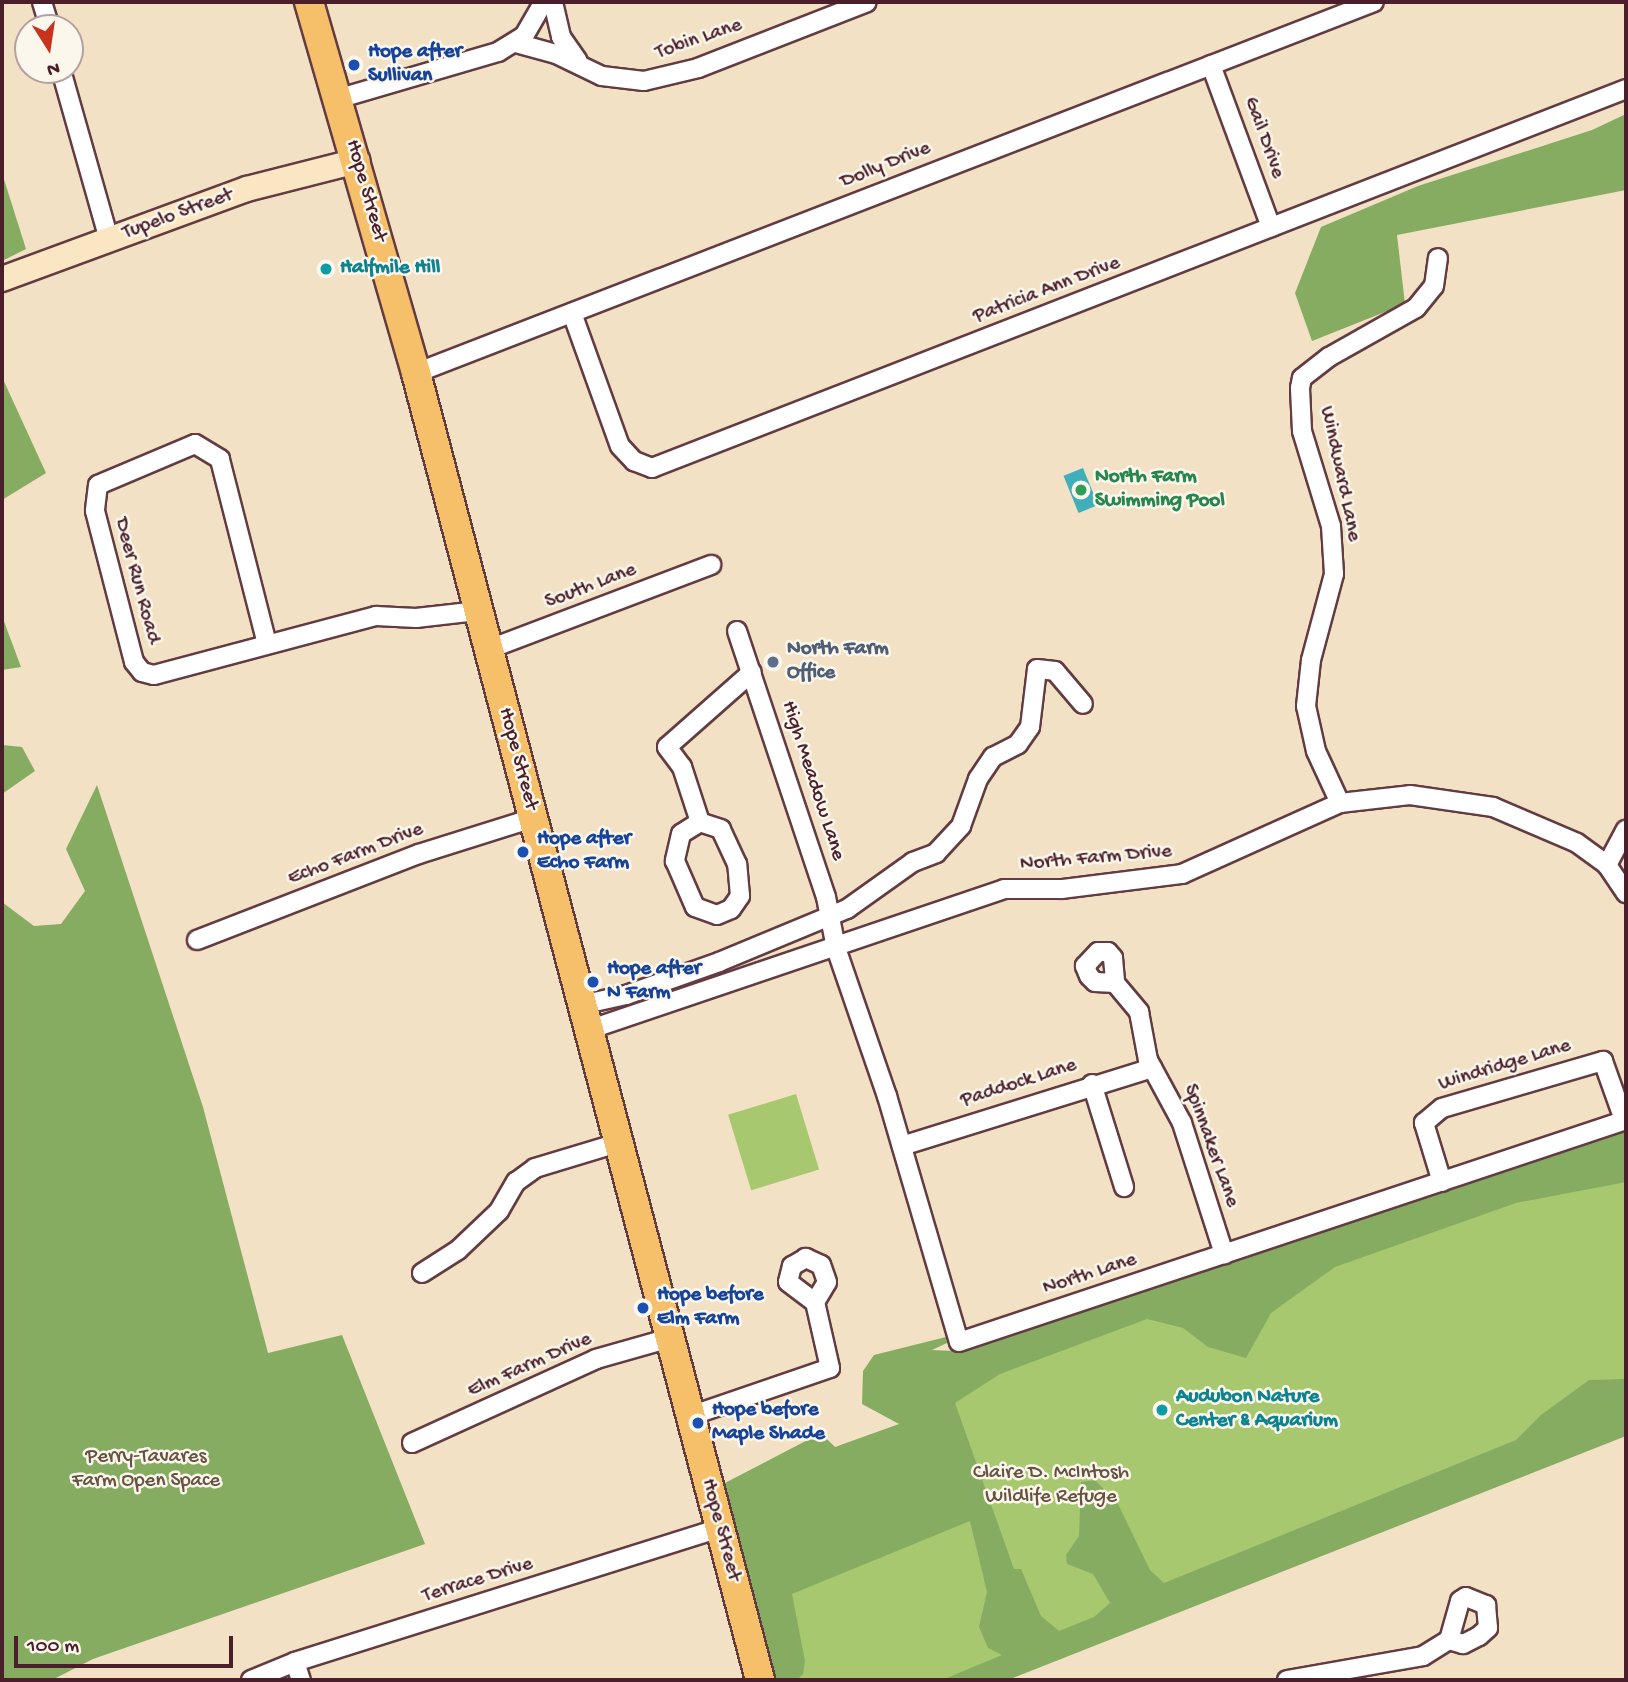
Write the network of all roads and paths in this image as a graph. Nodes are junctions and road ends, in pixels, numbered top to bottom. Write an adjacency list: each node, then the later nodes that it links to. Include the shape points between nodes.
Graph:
1 (309, 2): 11 (main road, Hope Street)
2 (544, 2): 6 (street)
3 (553, 2): 8 (street, via 561,37)
4 (867, 2): 8 (street, Tobin Lane, via 676,76 625,81)
5 (1372, 2): 7 (street, Dolly Drive)
6 (516, 44): 8 (street, Tobin Lane, via 556,54); 11 (street)
7 (1211, 65): 13 (street, Gail Drive); 17 (street, Dolly Drive)
8 (583, 68)
9 (65, 84): 14 (street)
10 (1626, 89): 13 (street, Patricia Ann Drive)
11 (337, 99): 12 (main road, Hope Street)
12 (357, 161): 14 (main road, Tupelo Street, via 247,189); 18 (main road, Hope Street)
13 (1271, 227): 17 (street, Patricia Ann Drive, via 652,468 634,461 620,446)
14 (109, 240): 16 (main road, Tupelo Street)
15 (1438, 258): 26 (street, Windward Lane, via 1434,286 1416,308 1329,357 1302,378 1300,388 1302,431 1331,526 1334,574 1311,660 1307,706 1316,751)
16 (2, 279)
17 (572, 313): 18 (street, Dolly Drive)
18 (416, 373): 20 (main road, Hope Street)
19 (711, 565): 23 (street, South Lane)
20 (477, 611): 22 (street, Deer Run Road, via 416,618 376,616); 23 (main road, Hope Street)
21 (737, 631): 24 (street, High Meadow Lane)
22 (267, 644): 22 (street, Deer Run Road, via 154,675 142,672 134,662 95,512 98,485 195,444 220,459)
23 (487, 650): 27 (main road, Hope Street)
24 (752, 672): 28 (street, via 667,747 682,767); 32 (street, High Meadow Lane, via 826,897)
25 (1083, 704): 32 (street, via 1055,671 1040,668 1030,727 1018,744 993,757 978,779 961,826 936,853 913,862)
26 (1340, 803): 30 (street, North Farm Drive, via 1410,795 1493,807 1577,843); 34 (street, North Farm Drive, via 1182,874 1062,889 1003,889 900,920)
27 (533, 818): 33 (street, Echo Farm Drive, via 419,855); 36 (main road, Hope Street)
28 (700, 822): 28 (street, via 721,829 740,878 740,896 731,909 717,915 695,907 676,861 681,834)
29 (1626, 830): 30 (street)
30 (1606, 865): 31 (street, North Farm Drive)
31 (1626, 893)
32 (828, 919): 34 (street, High Meadow Lane); 36 (street, via 638,991)
33 (197, 940)
34 (836, 948): 36 (street, North Farm Drive); 41 (street, North Lane)
35 (1115, 982): 37 (street, Spinnaker Lane, via 1139,1012)
36 (585, 1017): 40 (main road, Hope Street)
37 (1152, 1068): 38 (street, Paddock Lane); 44 (street, Spinnaker Lane, via 1182,1123)
38 (1092, 1084): 41 (street, Paddock Lane); 43 (street)
39 (1625, 1120): 42 (street, North Lane); 42 (street, Windridge Lane, via 1603,1061 1442,1108 1423,1123)
40 (618, 1143): 45 (street, via 535,1168 516,1182 499,1210 458,1250); 47 (main road, Hope Street)
41 (902, 1146): 44 (street, North Lane, via 959,1342)
42 (1442, 1182): 44 (street, North Lane)
43 (1124, 1187)
44 (1224, 1254)
45 (422, 1273)
46 (815, 1302): 48 (street, via 831,1368)
47 (670, 1338): 48 (main road, Hope Street); 49 (street, Elm Farm Drive, via 596,1359)
48 (690, 1416): 50 (main road, Hope Street)
49 (412, 1443)
50 (719, 1528): 52 (street, Terrace Drive); 55 (main road, Hope Street)
51 (1449, 1640): 56 (street, via 1423,1656 1397,1663)
52 (295, 1662): 53 (street, Terrace Drive); 54 (street)
53 (251, 1680)
54 (301, 1680)
55 (760, 1680)
56 (1287, 1680)

